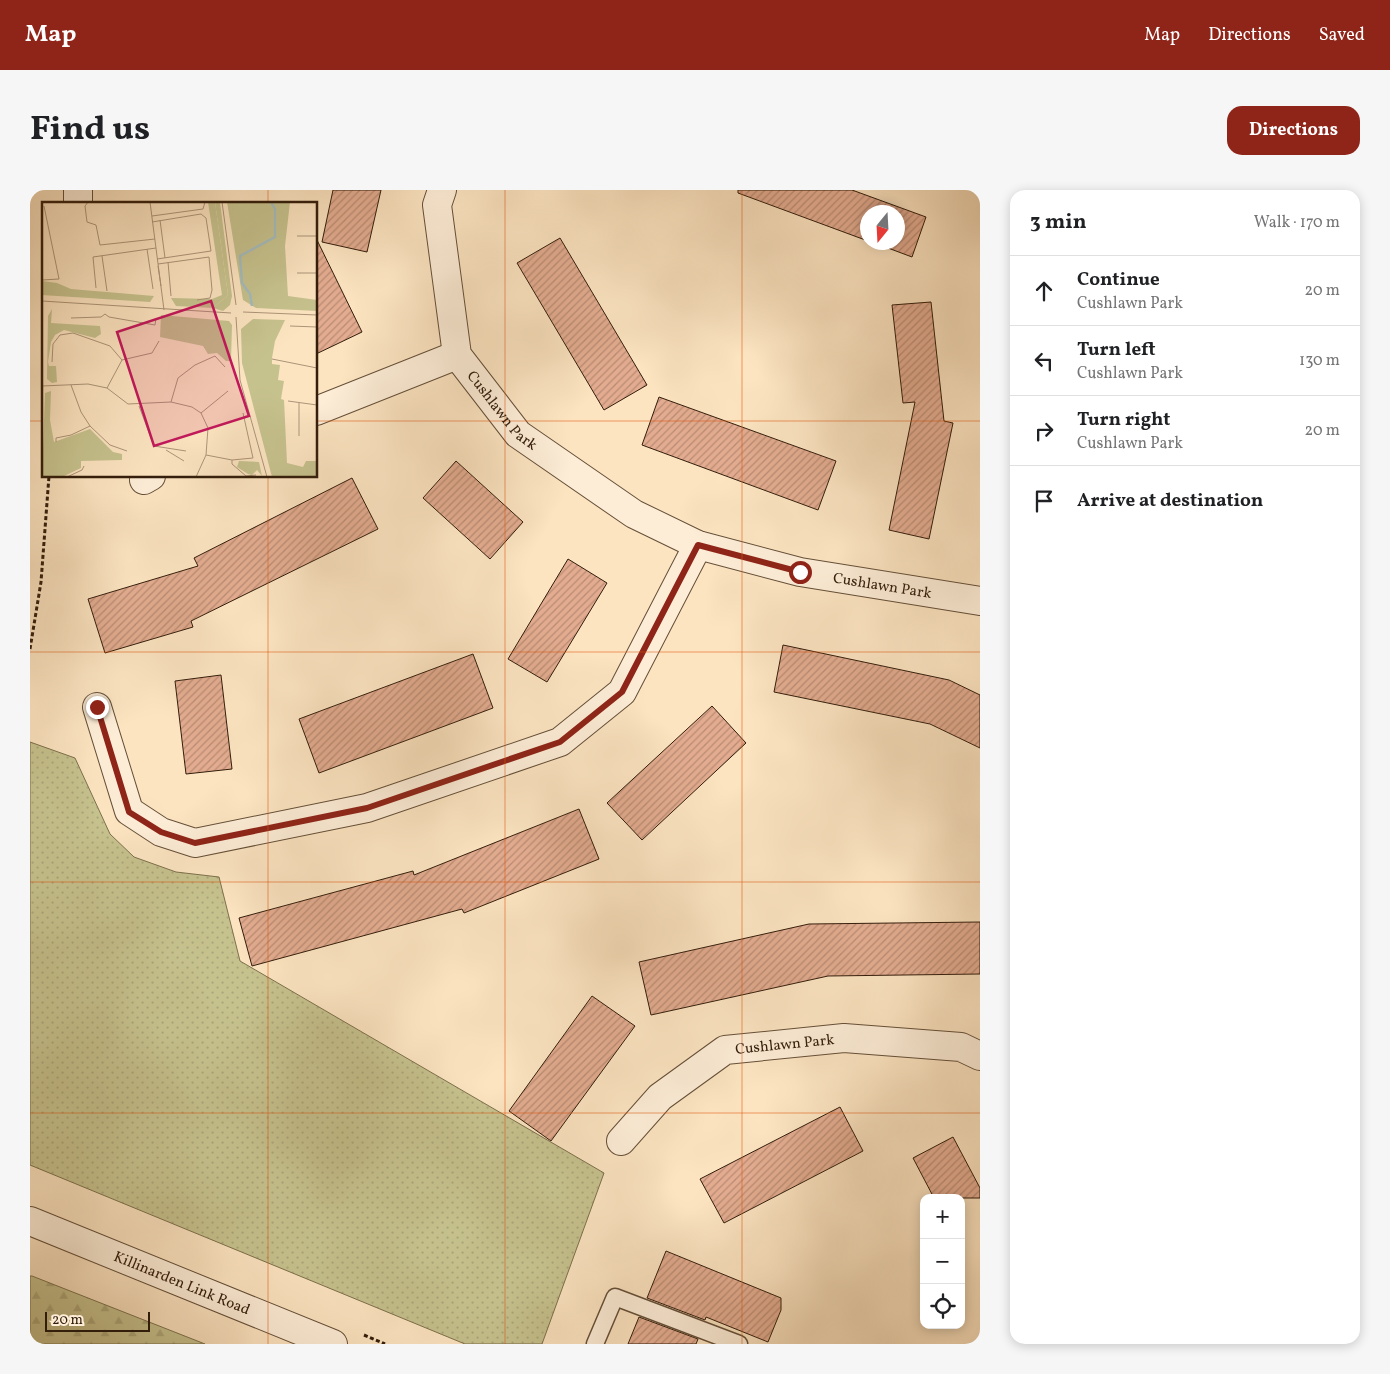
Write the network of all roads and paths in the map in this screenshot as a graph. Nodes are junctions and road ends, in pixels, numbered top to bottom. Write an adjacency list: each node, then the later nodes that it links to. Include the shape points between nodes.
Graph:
1 (442, 190): 2 (street, Cushlawn Park, via 437,205)
2 (456, 355): 3 (street); 5 (street, Cushlawn Park, via 518,434 634,514)
3 (318, 410)
4 (49, 478): 7 (path, via 41,582)
5 (698, 545): 6 (street, Cushlawn Park, via 800,572); 8 (street, via 622,692 568,736 560,742 367,808 195,843 161,832 129,812)
6 (980, 601)
7 (30, 649)
8 (97, 707)
9 (980, 1056): 10 (street, Cushlawn Park, via 961,1047 844,1038 725,1050 660,1097)
10 (621, 1141)
11 (30, 1221): 12 (street, Killinarden Link Road)
12 (332, 1344)
13 (595, 1344): 14 (lane, via 615,1296)
14 (739, 1344)

